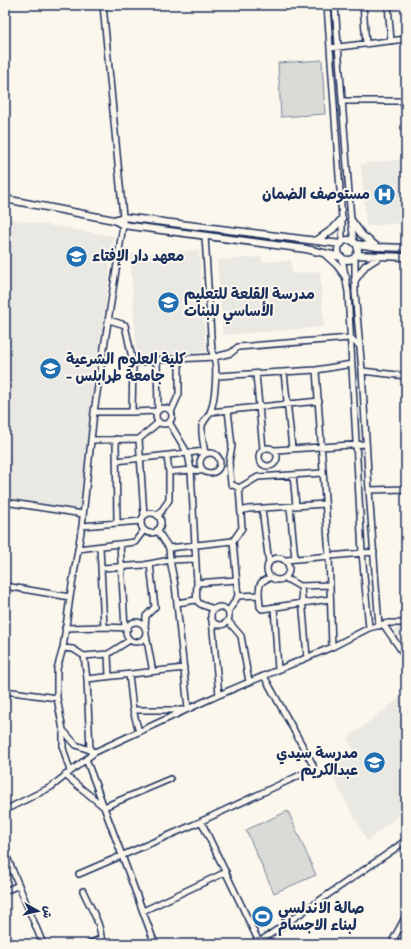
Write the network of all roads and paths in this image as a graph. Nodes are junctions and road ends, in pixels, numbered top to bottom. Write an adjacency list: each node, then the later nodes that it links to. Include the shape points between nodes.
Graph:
1 (103, 5): 18 (street)
2 (326, 5): 7 (street)
3 (335, 5): 6 (street)
4 (362, 5): 10 (street)
5 (388, 5): 9 (street)
6 (337, 31): 7 (street); 12 (street)
7 (328, 32): 11 (street)
8 (406, 38): 9 (street)
9 (390, 41): 10 (street)
10 (366, 44): 12 (street)
11 (330, 48): 12 (street); 15 (street)
12 (338, 48): 13 (street)
13 (342, 101): 14 (street); 16 (street)
14 (406, 101)
15 (337, 155): 16 (street); 19 (street)
16 (346, 155): 22 (street)
17 (5, 199): 20 (street)
18 (123, 217): 20 (street); 21 (street); 23 (street)
19 (342, 219): 26 (street); 27 (street)
20 (114, 220): 23 (street)
21 (147, 220): 24 (street); 26 (street)
22 (351, 220): 28 (street); 29 (street, via 362,236)
23 (123, 225): 24 (street); 38 (street)
24 (146, 229): 25 (street)
25 (205, 236): 31 (street); 41 (street, via 212,352)
26 (316, 241): 27 (street)
27 (341, 243): 28 (street, via 348,240); 33 (street, via 338,249)
28 (355, 243): 29 (street); 32 (street, via 358,250)
29 (377, 247): 30 (street)
30 (406, 248)
31 (322, 252): 33 (street); 36 (street, via 333,260)
32 (356, 256): 33 (street, via 351,260); 34 (street); 37 (street)
33 (342, 257): 36 (street)
34 (379, 257): 35 (street); 37 (street, via 365,266)
35 (406, 257)
36 (346, 277): 39 (street)
37 (355, 280): 40 (street)
38 (108, 320): 44 (street, via 125,325); 56 (street)
39 (350, 338): 40 (street); 41 (street, via 238,347 231,353); 45 (street)
40 (360, 346): 47 (street)
41 (215, 357): 42 (street); 50 (street)
42 (179, 359): 43 (street); 59 (street, via 179,394)
43 (157, 360): 44 (street); 58 (street)
44 (133, 363): 57 (street)
45 (352, 364): 46 (street); 67 (street)
46 (316, 370): 48 (street); 52 (street)
47 (362, 371): 51 (street); 66 (street)
48 (284, 372): 49 (street); 53 (street)
49 (256, 374): 50 (street); 54 (street)
50 (217, 376): 60 (street)
51 (406, 376)
52 (318, 400): 53 (street); 68 (street)
53 (288, 404): 54 (street); 69 (street)
54 (259, 406): 55 (street); 70 (street)
55 (228, 410): 60 (street); 78 (street, via 232,446)
56 (94, 412): 57 (street); 65 (street)
57 (132, 412): 58 (street)
58 (158, 412): 59 (street, via 165,408); 61 (street, via 156,417)
59 (171, 412): 62 (street, via 172,418)
60 (210, 412): 72 (street, via 202,425)
61 (159, 422): 62 (street); 64 (street)
62 (169, 422): 73 (street)
63 (116, 439): 64 (street); 65 (street); 76 (street)
64 (139, 439): 75 (street)
65 (91, 440): 92 (street)
66 (366, 444): 67 (street); 86 (street)
67 (356, 445): 68 (street); 107 (street)
68 (321, 446): 69 (street); 82 (street)
69 (292, 448): 71 (street)
70 (263, 450): 71 (street); 71 (street, via 259,458 262,464 267,466 277,461)
71 (275, 450)
72 (205, 453): 73 (street); 77 (street, via 214,453); 80 (street, via 200,464)
73 (188, 454): 74 (street); 79 (street)
74 (167, 456): 75 (street); 81 (street)
75 (141, 458): 76 (street); 93 (street)
76 (116, 460): 96 (street)
77 (220, 462): 78 (street); 80 (street, via 215,472)
78 (229, 462): 84 (street, via 231,484)
79 (190, 470): 80 (street); 81 (street); 102 (street)
80 (204, 471)
81 (169, 472): 94 (street, via 169,500)
82 (323, 473): 83 (street); 88 (street)
83 (293, 475): 84 (street, via 258,477); 89 (street)
84 (239, 488): 91 (street)
85 (406, 489): 86 (street)
86 (369, 490): 106 (street)
87 (5, 502): 92 (street)
88 (326, 504): 89 (street); 108 (street)
89 (293, 507): 90 (street); 112 (street)
90 (262, 509): 91 (street); 113 (street)
91 (241, 511): 100 (street, via 242,528)
92 (83, 514): 97 (street)
93 (144, 516): 94 (street, via 153,513); 95 (street)
94 (158, 516): 99 (street)
95 (141, 521): 96 (street); 98 (street)
96 (117, 523): 97 (street)
97 (82, 526): 105 (street)
98 (144, 530): 99 (street); 101 (street, via 135,542)
99 (158, 530): 104 (street)
100 (233, 541): 102 (street); 119 (street)
101 (120, 544): 103 (street); 115 (street)
102 (194, 545): 104 (street); 109 (street)
103 (100, 547): 105 (street); 116 (street)
104 (169, 548): 110 (street)
105 (78, 549): 126 (street)
106 (374, 552): 107 (street); 137 (street)
107 (362, 553): 108 (street); 142 (street)
108 (329, 556): 112 (street); 121 (street)
109 (195, 559): 110 (street); 120 (street)
110 (170, 560): 114 (street); 129 (street)
111 (286, 560): 112 (street); 113 (street, via 279,557); 118 (street, via 289,571)
112 (295, 560)
113 (268, 562): 117 (street, via 267,570)
114 (150, 564): 115 (street); 139 (street, via 155,607 146,616)
115 (122, 566): 116 (street); 141 (street)
116 (102, 568): 138 (street)
117 (270, 577): 118 (street, via 277,580); 124 (street, via 261,583)
118 (285, 578): 123 (street)
119 (236, 580): 120 (street); 125 (street)
120 (197, 583): 128 (street)
121 (330, 585): 123 (street); 127 (street)
122 (5, 586): 126 (street)
123 (300, 586): 130 (street)
124 (259, 595): 125 (street); 131 (street, via 261,608)
125 (238, 596): 133 (street)
126 (70, 597): 140 (street)
127 (330, 599): 130 (street); 145 (street)
128 (196, 600): 129 (street); 132 (street, via 199,605)
129 (177, 602): 151 (street)
130 (302, 603): 131 (street); 149 (street)
131 (274, 607): 152 (street)
132 (215, 609): 133 (street, via 221,607); 134 (street)
133 (228, 612): 135 (street)
134 (212, 620): 135 (street, via 220,625); 160 (street)
135 (228, 621): 158 (street, via 241,636)
136 (406, 623): 137 (street)
137 (381, 625): 142 (street); 150 (street)
138 (104, 627): 140 (street); 141 (street)
139 (145, 627): 141 (street, via 136,622); 143 (street)
140 (65, 628): 146 (street)
141 (126, 628): 144 (street)
142 (369, 628): 145 (street)
143 (146, 634): 144 (street, via 140,642); 153 (street)
144 (130, 640): 147 (street)
145 (332, 647): 149 (street)
146 (63, 648): 148 (street); 161 (street, via 57,669)
147 (108, 654): 148 (street); 155 (street)
148 (84, 656): 157 (street)
149 (307, 657): 152 (street)
150 (406, 658)
151 (184, 668): 153 (street); 163 (street)
152 (278, 670): 156 (street)
153 (152, 671): 154 (street)
154 (129, 674): 155 (street); 164 (street)
155 (109, 676): 157 (street)
156 (264, 676): 158 (street); 174 (street, via 313,769)
157 (87, 679): 167 (street)
158 (249, 682): 160 (street)
159 (6, 691): 161 (street); 162 (street)
160 (219, 695): 163 (street)
161 (57, 698): 165 (street)
162 (5, 701)
163 (187, 709): 164 (street); 166 (street)
164 (133, 710): 166 (street)
165 (63, 730): 167 (street, via 76,745); 169 (street, via 63,748)
166 (139, 732): 167 (street)
167 (92, 751): 168 (street)
168 (86, 759): 169 (street); 172 (street)
169 (70, 771): 170 (street)
170 (66, 775): 172 (street); 173 (street, via 51,787)
171 (170, 779): 172 (street)
172 (104, 807): 177 (street)
173 (5, 810)
174 (201, 821): 177 (street); 178 (street)
175 (406, 840): 186 (street)
176 (5, 852): 180 (street)
177 (122, 856): 179 (street); 183 (street)
178 (226, 872): 183 (street); 186 (street)
179 (79, 874)
180 (19, 885): 182 (street); 187 (street)
181 (82, 891): 185 (street)
182 (5, 892)
183 (143, 911): 190 (street)
184 (406, 916): 191 (street, via 393,939)
185 (102, 938): 188 (street); 189 (street)
186 (259, 943)
187 (43, 944)
188 (89, 944)
189 (101, 944)
190 (155, 944)
191 (402, 944)

